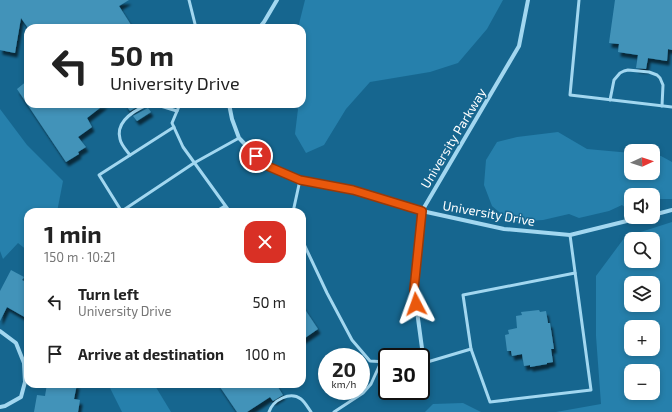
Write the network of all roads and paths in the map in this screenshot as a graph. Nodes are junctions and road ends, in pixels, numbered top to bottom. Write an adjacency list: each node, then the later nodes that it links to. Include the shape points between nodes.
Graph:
1 (190, 0): 5 (lane)
2 (277, 0): 6 (street)
3 (528, 0): 26 (street, University Parkway, via 519,46)
4 (579, 0): 7 (lane, via 570,95)
5 (195, 24)
6 (262, 24)
7 (610, 100): 8 (lane); 8 (lane, via 614,80 620,73 628,70 650,72 660,78 663,85)
8 (662, 106): 9 (lane)
9 (672, 107)
10 (142, 108): 17 (lane, via 124,120 121,126 120,140)
11 (167, 108): 14 (lane)
12 (178, 108): 14 (lane)
13 (230, 108): 16 (street, University Drive)
14 (177, 111): 15 (lane, via 172,123)
15 (174, 127): 17 (lane); 18 (lane)
16 (239, 138): 18 (lane); 19 (street, University Drive, via 265,165)
17 (130, 155): 21 (lane, via 99,175)
18 (194, 163): 20 (lane); 22 (lane)
19 (300, 180): 24 (lane); 26 (street, University Drive, via 353,190)
20 (225, 206): 23 (lane)
21 (120, 208)
22 (126, 208)
23 (222, 208)
24 (294, 208)
25 (672, 210): 27 (street)
26 (422, 211): 29 (street, University Drive, via 504,229); 33 (street, University Parkway, via 414,289)
27 (660, 213)
28 (624, 222): 29 (street, University Drive)
29 (570, 235): 31 (lane)
30 (306, 248): 36 (lane, via 352,340 370,361)
31 (575, 273): 34 (lane, via 463,295); 34 (lane, via 591,390 490,402)
32 (0, 331): 37 (street, via 16,343)
33 (420, 348)
34 (471, 349): 35 (lane)
35 (430, 361)
36 (378, 362)
37 (24, 363)
38 (378, 369): 43 (lane, via 371,384 363,392)
39 (24, 386): 40 (street, via 21,397)
40 (0, 407)
41 (269, 412): 42 (lane, via 281,399 297,396)
42 (311, 412)
43 (334, 412)

